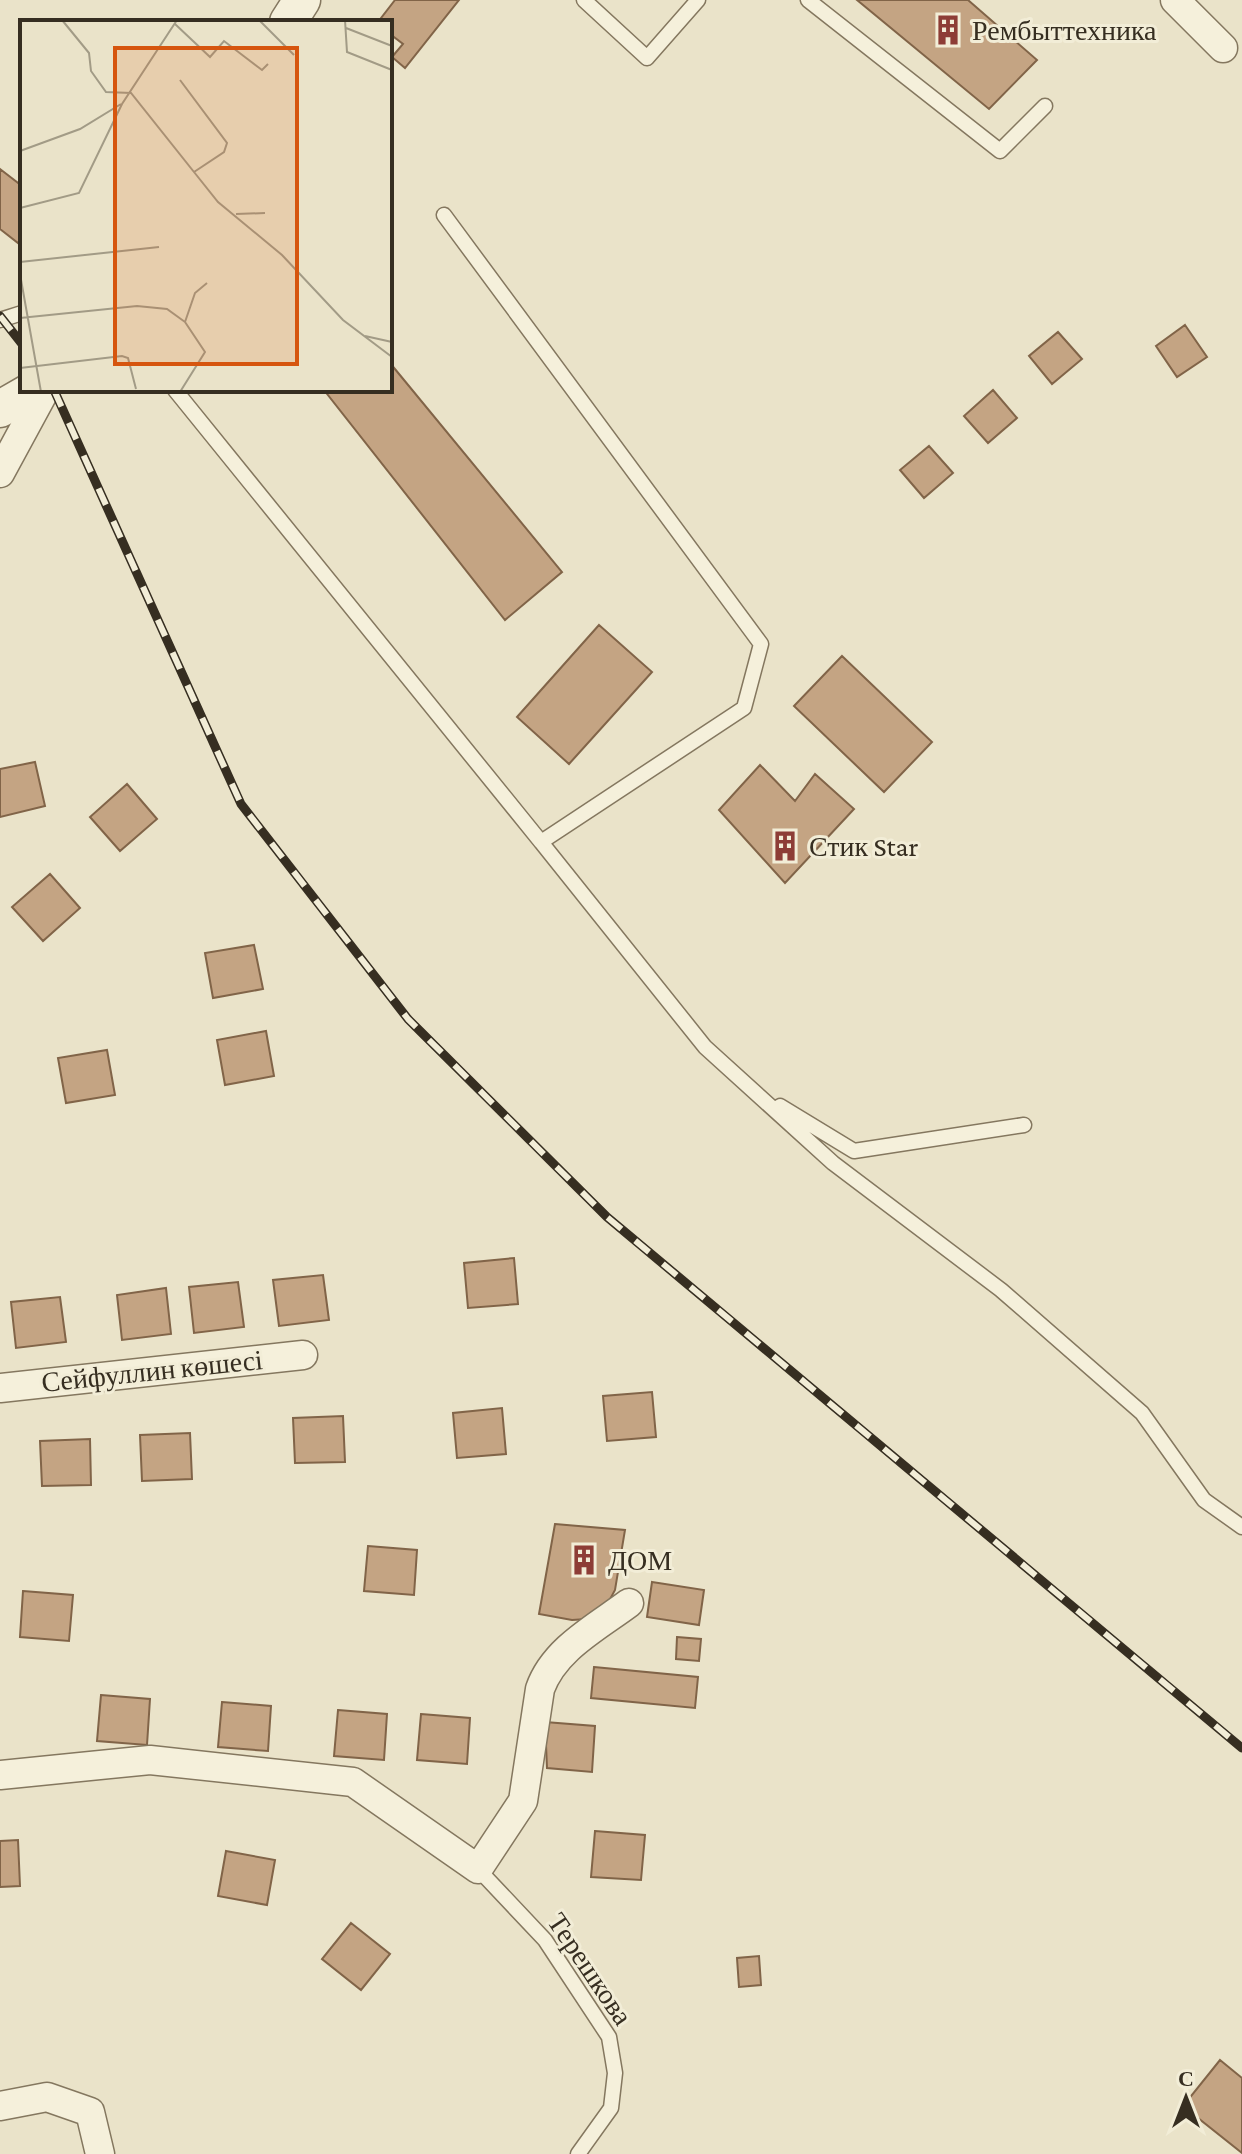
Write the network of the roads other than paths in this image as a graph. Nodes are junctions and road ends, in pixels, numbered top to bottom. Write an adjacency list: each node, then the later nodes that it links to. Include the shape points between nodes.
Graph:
1 (302, 0): 6 (street)
2 (584, 0): 3 (lane, via 647,58)
3 (698, 0)
4 (808, 0): 8 (lane, via 1000,151)
5 (1175, 0): 7 (street)
6 (289, 20)
7 (1223, 48)
8 (1045, 106)
9 (444, 215): 17 (lane, via 761,644 744,708)
10 (20, 314): 11 (lane)
11 (0, 320)
12 (30, 392): 15 (street)
13 (44, 392): 16 (street)
14 (177, 392): 17 (lane)
15 (0, 409)
16 (0, 473)
17 (541, 842): 18 (lane, via 705,1047)
18 (749, 1087): 19 (lane, via 854,1151); 22 (lane, via 833,1163 1001,1290 1142,1413 1204,1500)
19 (1024, 1125)
20 (303, 1355): 21 (street, Сейфуллин көшесі)
21 (0, 1388)
22 (1242, 1527)
23 (629, 1603): 25 (street, via 546,1672 523,1801)
24 (0, 1775): 25 (street, via 150,1760 353,1782)
25 (478, 1869): 28 (lane, Терешкова, via 545,1940 609,2037 615,2073 611,2108)
26 (0, 2106): 27 (street, via 47,2097 90,2112)
27 (100, 2154)
28 (578, 2154)

